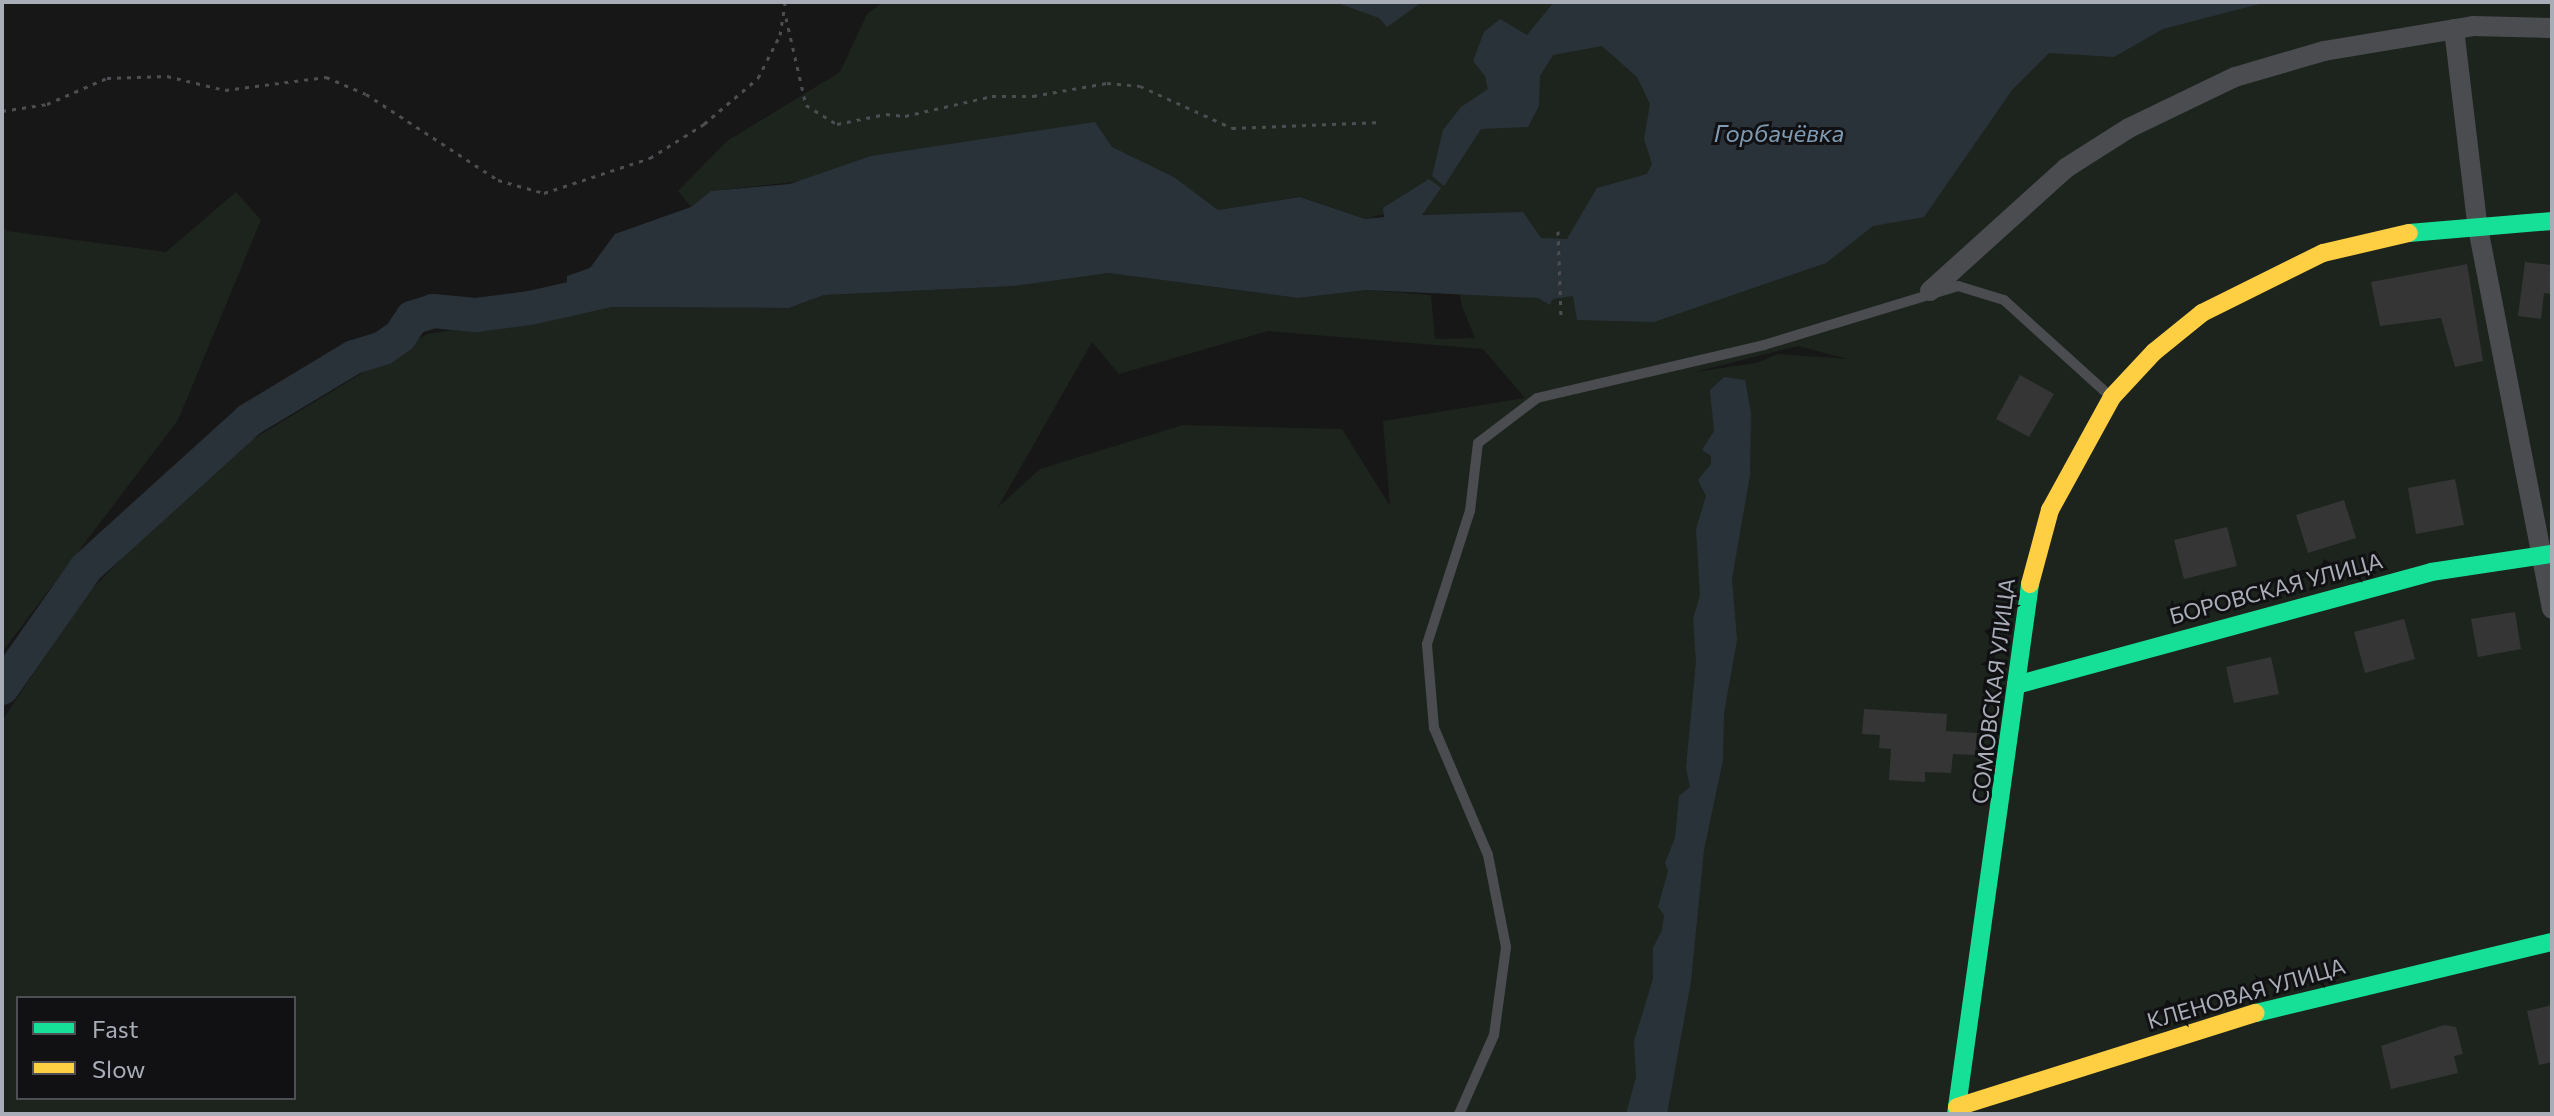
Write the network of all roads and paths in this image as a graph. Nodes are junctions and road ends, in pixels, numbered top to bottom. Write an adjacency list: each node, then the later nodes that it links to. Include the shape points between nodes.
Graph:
1 (785, 2): 2 (path)
2 (785, 14): 5 (path, via 758,78 674,148 544,193 498,180 366,94 326,77 225,90 167,76 107,78 47,104); 6 (path, via 806,105 837,124 886,114 905,116 992,96 1033,96 1107,83 1140,86 1232,128)
3 (2552, 28): 4 (street)
4 (2454, 29): 8 (street); 10 (street, via 2266,66 2129,128 2054,177)
5 (2, 111)
6 (1382, 122)
7 (2552, 221): 8 (street, СОМОВСКАЯ УЛИЦА)
8 (2477, 223): 12 (street, СОМОВСКАЯ УЛИЦА, via 2360,240 2260,281 2179,329); 13 (street)
9 (1558, 231): 11 (path)
10 (1930, 291): 12 (lane, via 1979,288 2004,300); 18 (lane, via 1764,345 1537,398 1478,443 1470,511 1427,644 1434,728 1488,855 1506,947 1494,1035)
11 (1561, 315)
12 (2112, 397): 15 (street, СОМОВСКАЯ УЛИЦА, via 2081,445 2046,522 2028,592)
13 (2545, 554): 14 (street); 15 (street, БОРОВСКАЯ УЛИЦА, via 2431,572 2297,605)
14 (2552, 609)
15 (2016, 685): 17 (street, СОМОВСКАЯ УЛИЦА)
16 (2552, 942): 17 (street, КЛЕНОВАЯ УЛИЦА, via 2296,1001)
17 (1956, 1110)
18 (1459, 1114)

